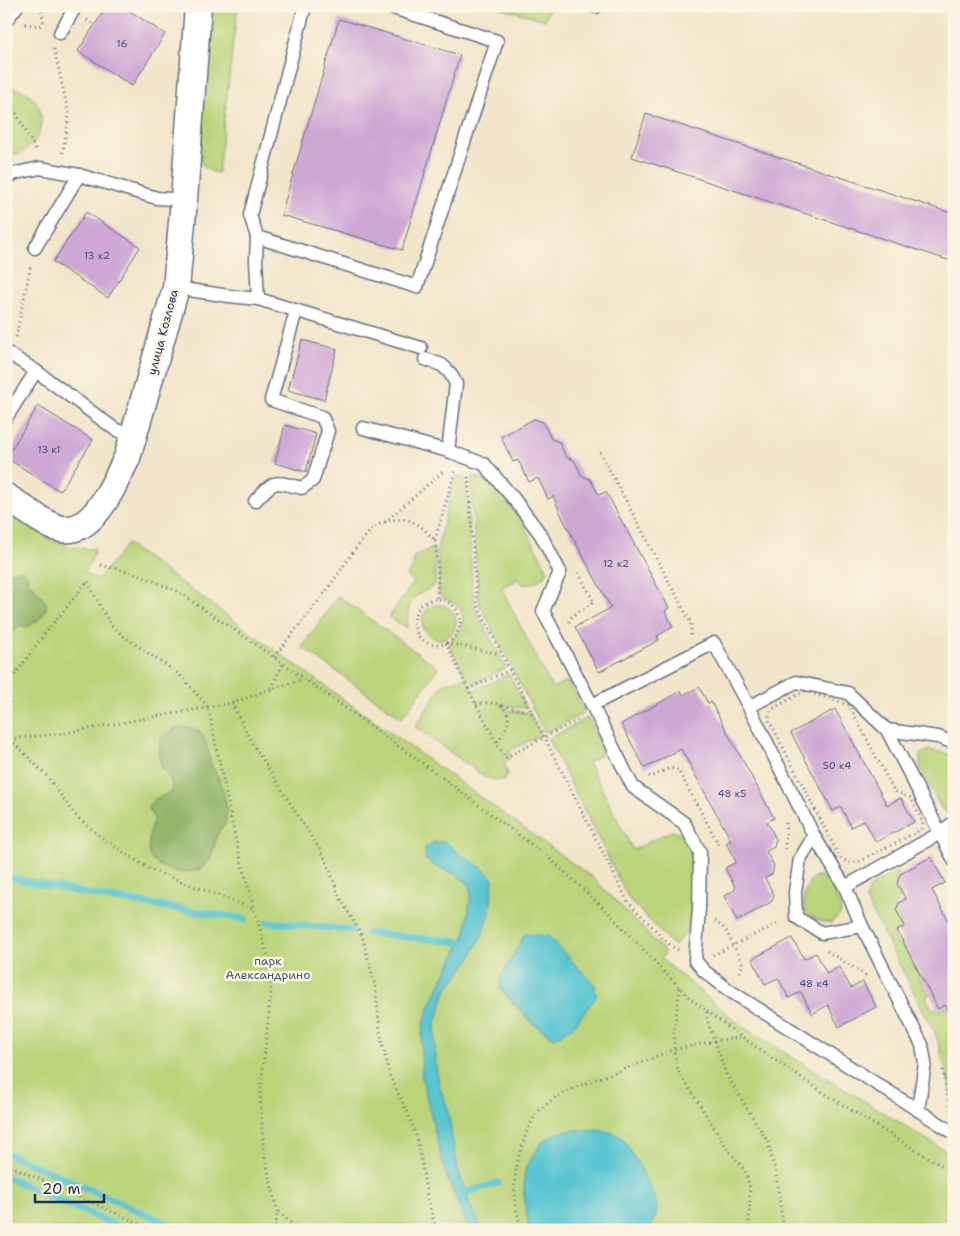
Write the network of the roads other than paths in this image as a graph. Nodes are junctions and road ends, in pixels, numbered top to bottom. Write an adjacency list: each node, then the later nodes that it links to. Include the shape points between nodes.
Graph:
1 (17, 6): 6 (lane)
2 (76, 6): 7 (lane)
3 (198, 6): 10 (street, улица Козлова)
4 (305, 6): 11 (lane, via 250,215)
5 (387, 6): 11 (lane, via 496,41 417,287)
6 (6, 21)
7 (60, 33)
8 (79, 175): 9 (lane, via 40,168); 10 (lane, via 157,198); 12 (lane)
9 (6, 178)
10 (184, 200): 13 (street, улица Козлова)
11 (257, 237): 14 (lane)
12 (34, 254)
13 (176, 288): 14 (lane); 20 (street, улица Козлова)
14 (258, 298): 15 (lane)
15 (296, 310): 21 (lane, via 423,354 442,365 456,384); 23 (lane, via 271,400 322,417 328,431 313,480 302,488 272,483)
16 (10, 347): 17 (lane)
17 (36, 371): 18 (lane); 20 (lane, via 116,430)
18 (6, 418)
19 (363, 428): 21 (lane)
20 (134, 435): 22 (street, улица Козлова, via 114,484 89,521 78,528 65,530 53,526)
21 (453, 453): 25 (lane, via 484,464 543,537 560,572 543,611)
22 (6, 497)
23 (255, 501)
24 (749, 707): 25 (lane, via 714,642); 26 (lane, via 796,682 848,693); 30 (lane)
25 (594, 708): 34 (lane, via 633,788 684,822 700,852 695,960 730,991)
26 (887, 730): 27 (lane, via 938,737); 29 (lane)
27 (954, 744)
28 (954, 822): 29 (lane)
29 (940, 832): 31 (lane); 32 (lane)
30 (814, 836): 32 (lane); 33 (lane, via 800,860 795,892 796,917 822,933)
31 (954, 860)
32 (845, 887): 33 (lane)
33 (862, 926): 34 (lane, via 922,1045 925,1063)
34 (918, 1110): 35 (lane)
35 (954, 1133)

